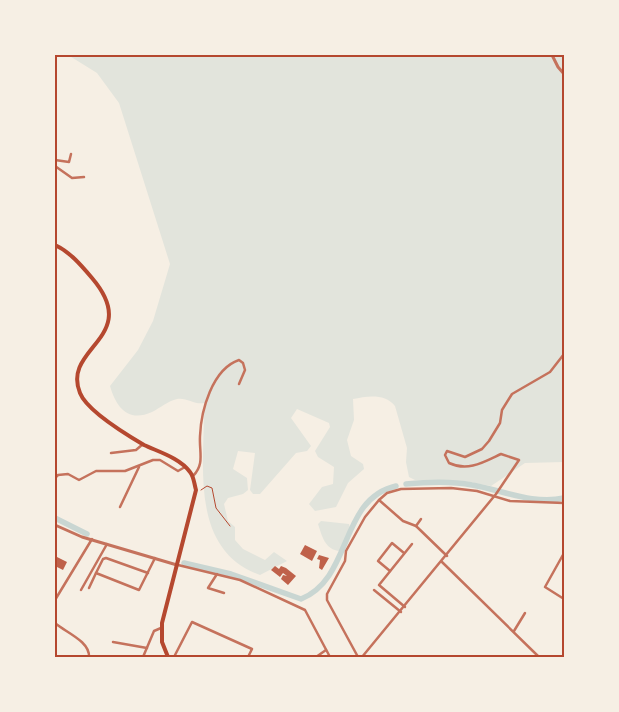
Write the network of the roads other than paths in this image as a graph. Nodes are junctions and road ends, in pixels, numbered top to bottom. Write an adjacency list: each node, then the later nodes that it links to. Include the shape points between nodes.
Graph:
1 (552, 55): 2 (street)
2 (564, 74)
3 (70, 154): 4 (street, via 69,162)
4 (55, 160)
5 (55, 166): 6 (street, via 72,178)
6 (84, 176)
7 (55, 245): 10 (main road, via 66,251 87,272 101,289 110,308 106,329 80,367 77,380 80,394 94,411)
8 (564, 354): 16 (street, via 550,372 512,394 502,410 495,432 482,449 465,457 447,451 445,455 450,463 466,467 501,454 519,460)
9 (239, 384): 14 (street, via 245,370 239,360 219,376 208,397 200,436 201,464)
10 (143, 444): 11 (street, via 136,450); 13 (main road)
11 (111, 453)
12 (140, 465): 13 (street, via 160,460 178,471); 15 (street, via 116,472 96,471 79,480 68,474 58,474); 19 (street)
13 (186, 467): 14 (main road)
14 (193, 476): 33 (main road, via 196,490)
15 (55, 478)
16 (496, 496): 17 (street, via 471,489 431,487 401,489 387,493); 18 (street, via 525,502); 30 (street)
17 (379, 500): 23 (street, via 403,521); 60 (street, via 365,517 346,551 345,561 327,594 327,600)
18 (564, 503)
19 (120, 507)
20 (564, 518): 24 (street)
21 (421, 519): 23 (street)
22 (55, 525): 25 (street, via 82,538)
23 (416, 526): 30 (street)
24 (564, 530)
25 (92, 539): 26 (street); 42 (street)
26 (107, 544): 31 (street); 39 (street)
27 (412, 544): 29 (street)
28 (564, 553): 43 (street, via 545,587)
29 (404, 554): 34 (street); 34 (street, via 392,543 378,561)
30 (447, 556): 32 (street)
31 (155, 558): 33 (street); 36 (street)
32 (442, 562): 44 (street); 49 (street)
33 (178, 565): 37 (street); 48 (main road)
34 (390, 571): 44 (street, via 379,584)
35 (96, 573): 36 (street, via 106,558); 36 (street, via 139,590); 38 (street)
36 (148, 573)
37 (217, 574): 41 (street, via 208,588); 52 (street, via 240,580 305,610)
38 (89, 588)
39 (81, 590)
40 (374, 590): 45 (street)
41 (224, 593)
42 (55, 600)
43 (564, 600)
44 (405, 607): 45 (street)
45 (401, 612): 61 (street)
46 (525, 612): 49 (street)
47 (55, 623): 53 (street, via 85,645)
48 (161, 628): 51 (street, via 154,631); 55 (main road)
49 (514, 631): 62 (street)
50 (113, 642): 51 (street)
51 (146, 648): 54 (street)
52 (326, 650): 58 (street); 59 (street)
53 (89, 657)
54 (143, 657)
55 (168, 657)
56 (174, 657): 57 (street, via 192,622 252,648)
57 (248, 657)
58 (316, 657)
59 (330, 657)
60 (358, 657)
61 (362, 657)
62 (539, 657)

